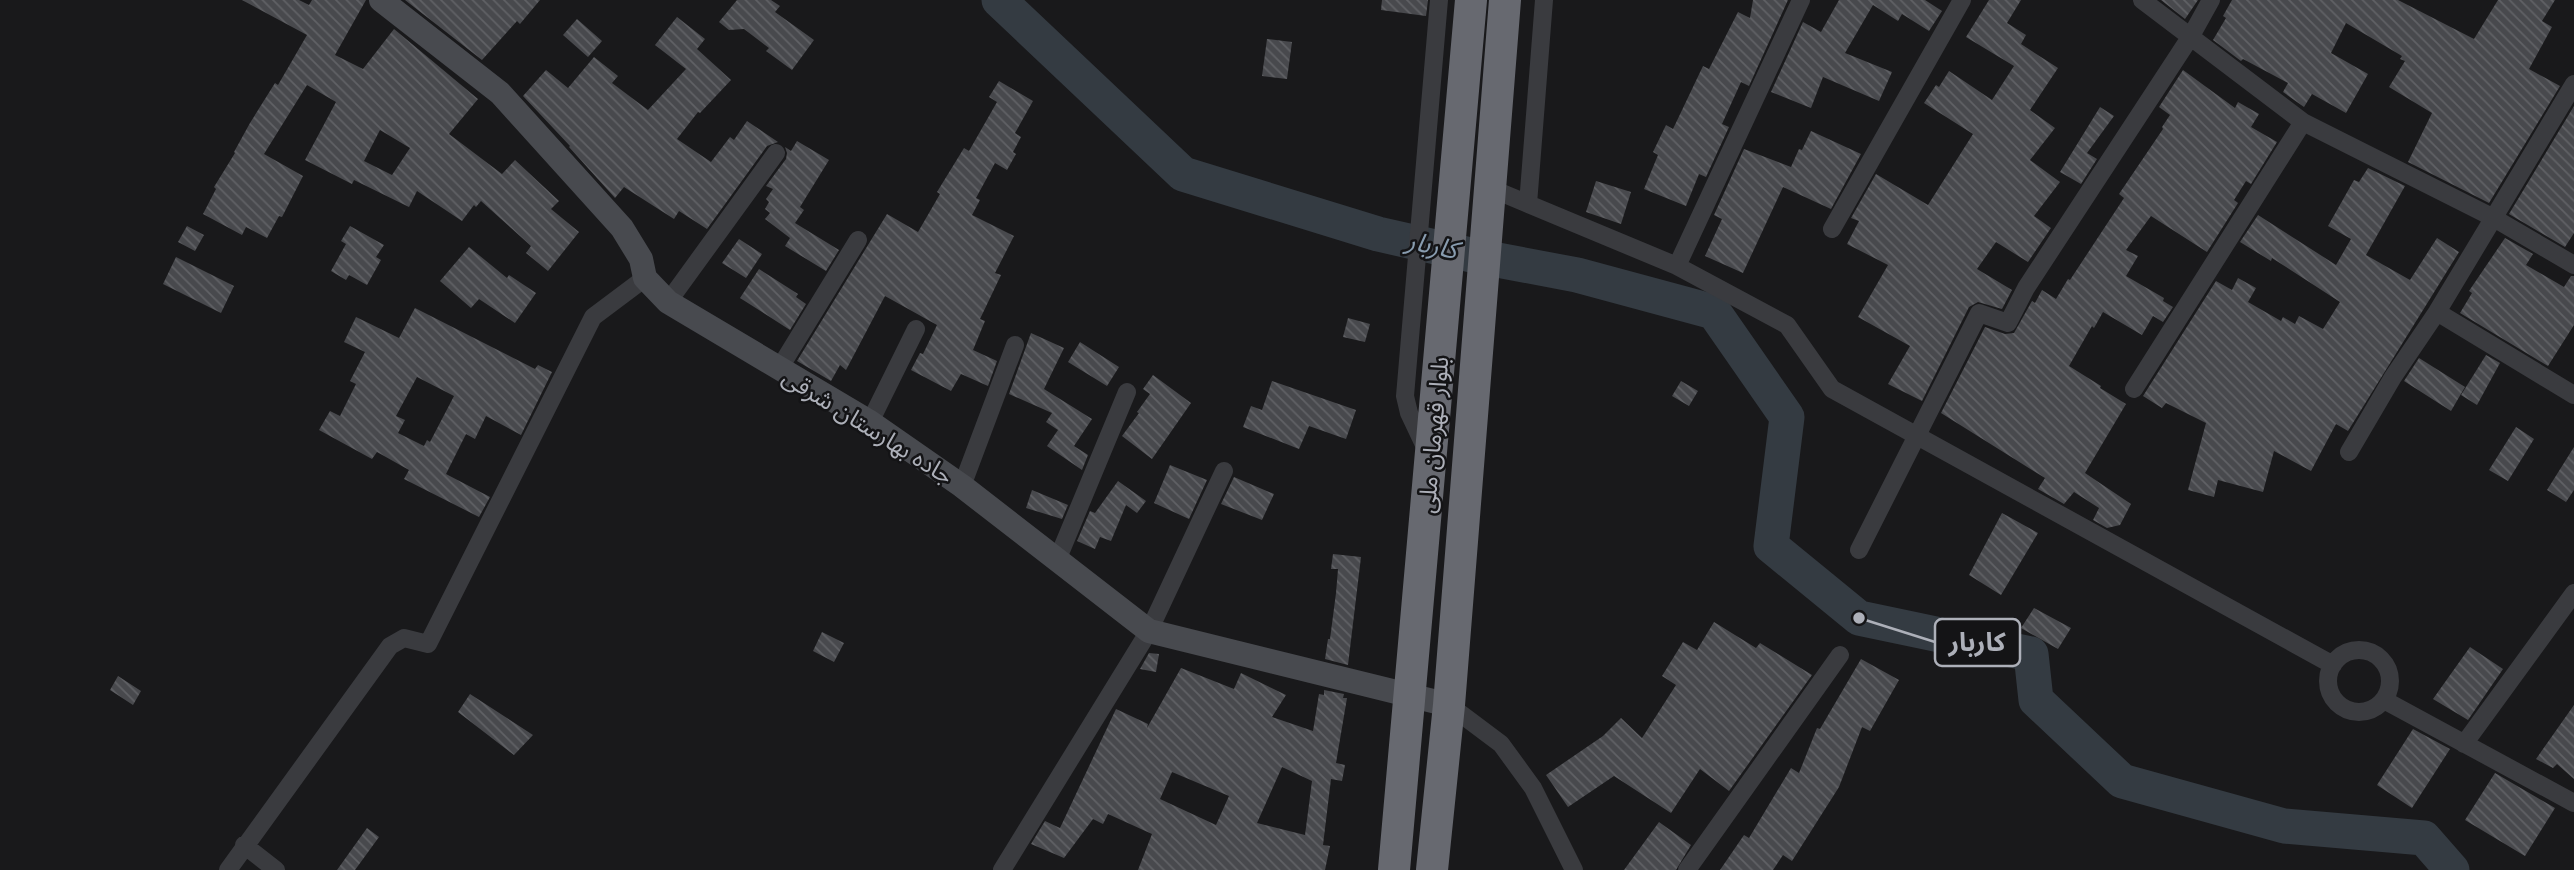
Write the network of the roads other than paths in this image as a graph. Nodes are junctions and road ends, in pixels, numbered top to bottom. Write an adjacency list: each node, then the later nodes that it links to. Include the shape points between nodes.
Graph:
1 (381, 0): 21 (street, جاده بهارستان شرقی, via 500,93 622,228 641,259)
2 (1439, 0): 22 (street, via 1422,210)
3 (1471, 0): 22 (highway, بلوار قهرمان ملی, via 1455,189)
4 (1505, 0): 14 (highway, بلوار قهرمان ملی)
5 (1544, 0): 15 (street)
6 (1801, 0): 20 (street)
7 (1962, 0): 17 (street)
8 (2142, 0): 10 (street)
9 (2211, 0): 10 (street)
10 (2191, 36): 12 (street); 32 (street, via 2026,288 2008,323 1979,313)
11 (2574, 84): 16 (street)
12 (2303, 122): 16 (street); 28 (street)
13 (776, 153): 23 (street)
14 (1490, 198): 15 (street); 44 (highway, بلوار قهرمان ملی)
15 (1528, 204): 20 (street)
16 (2492, 217): 19 (street); 24 (street)
17 (1832, 229)
18 (858, 240): 27 (street)
19 (2574, 265)
20 (1677, 266): 32 (street, via 1787,325 1832,389)
21 (645, 278): 23 (street, جاده بهارستان شرقی); 47 (street, via 593,317 428,644 404,638 390,646)
22 (1430, 289): 42 (highway, بلوار قهرمان ملی, via 1431,459)
23 (668, 302): 27 (street, جاده بهارستان شرقی)
24 (2437, 312): 30 (street); 33 (street)
25 (916, 329): 31 (street)
26 (1016, 345): 35 (street)
27 (779, 369): 31 (street, جاده بهارستان شرقی)
28 (2134, 389)
29 (1127, 392): 37 (street)
30 (2574, 395)
31 (870, 422): 35 (street, جاده بهارستان شرقی)
32 (1918, 436): 36 (street); 41 (street)
33 (2349, 452)
34 (1224, 471): 39 (street)
35 (962, 486): 37 (street, جاده بهارستان شرقی)
36 (1859, 550)
37 (1058, 558): 39 (street, جاده بهارستان شرقی)
38 (2574, 593): 45 (street)
39 (1149, 631): 42 (street, جاده بهارستان شرقی); 50 (street)
40 (1840, 655): 54 (street)
41 (2333, 665): 43 (street, via 2331,694 2345,708 2366,711); 43 (street, via 2339,657 2358,650 2377,655 2389,671)
42 (1410, 696): 44 (street, جاده بهارستان شرقی); 51 (highway, بلوار قهرمان ملی)
43 (2384, 700): 45 (street)
44 (1449, 705): 52 (highway, بلوار قهرمان ملی); 53 (street, via 1501,744 1533,788)
45 (2464, 744): 46 (street)
46 (2574, 803)
47 (244, 845): 48 (street); 49 (street)
48 (228, 870)
49 (276, 870)
50 (1002, 870)
51 (1394, 870)
52 (1432, 870)
53 (1574, 870)
54 (1687, 870)

